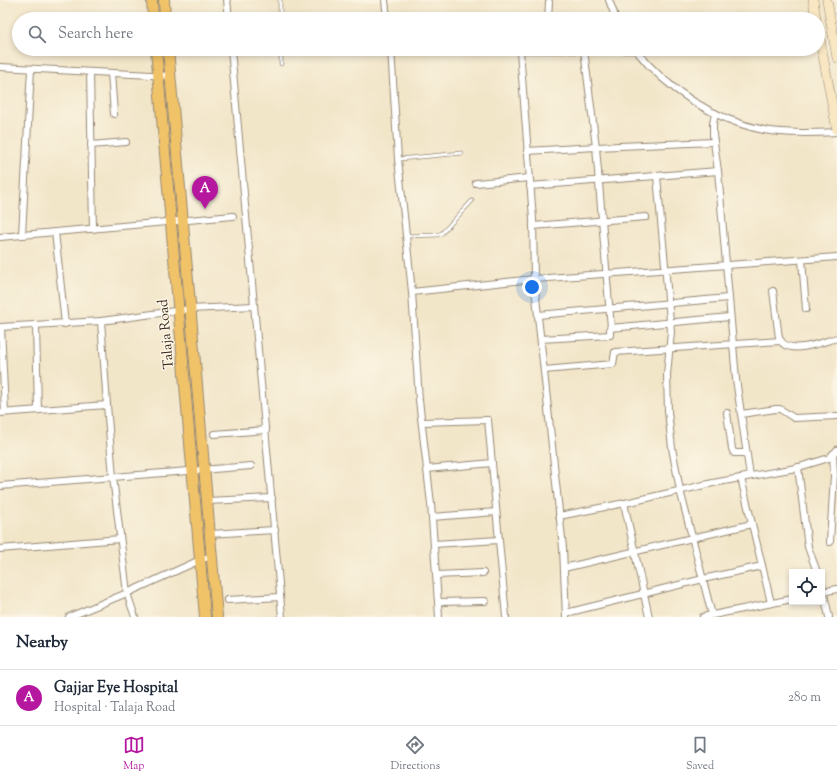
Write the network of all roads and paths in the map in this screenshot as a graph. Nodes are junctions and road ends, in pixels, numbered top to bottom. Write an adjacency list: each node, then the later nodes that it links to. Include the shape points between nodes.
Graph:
1 (152, 0): 10 (main road)
2 (164, 0): 11 (main road)
3 (227, 0): 12 (street)
4 (280, 0): 13 (lane)
5 (385, 0): 14 (street)
6 (609, 0): 16 (street)
7 (813, 0): 17 (street)
8 (827, 0): 27 (street)
9 (549, 2): 15 (street)
10 (153, 12)
11 (165, 12)
12 (228, 12)
13 (280, 12)
14 (386, 12)
15 (548, 12)
16 (613, 12)
17 (815, 12)
18 (157, 56): 33 (main road, Talaja Road)
19 (169, 56): 34 (main road, Talaja Road)
20 (232, 56): 73 (street)
21 (281, 56): 28 (lane)
22 (391, 56): 44 (street)
23 (520, 56): 42 (street)
24 (585, 56): 41 (street)
25 (642, 56): 35 (street, via 662,78 692,102)
26 (822, 56): 37 (street)
27 (837, 58)
28 (281, 64)
29 (0, 67): 30 (street)
30 (30, 69): 31 (street); 60 (street)
31 (90, 72): 32 (street); 40 (street)
32 (111, 73): 33 (street); 36 (street)
33 (158, 75): 34 (street); 56 (main road, Talaja Road)
34 (170, 76): 55 (main road, Talaja Road)
35 (715, 113): 37 (street, via 764,130 802,134); 39 (street)
36 (114, 114)
37 (837, 131)
38 (126, 142): 40 (street)
39 (714, 142): 41 (street); 45 (street)
40 (91, 144): 58 (street)
41 (596, 147): 42 (street); 48 (street)
42 (527, 152): 47 (street)
43 (462, 153): 44 (lane)
44 (398, 159): 61 (street)
45 (718, 171): 46 (street); 65 (street)
46 (657, 176): 48 (street); 66 (street)
47 (529, 178): 49 (street); 50 (street)
48 (599, 180): 50 (street); 54 (street)
49 (476, 183)
50 (530, 186): 57 (street)
51 (472, 201): 61 (lane, via 442,233)
52 (233, 216): 55 (street)
53 (646, 217): 54 (street)
54 (602, 220): 57 (street); 67 (street)
55 (182, 221): 56 (street); 74 (main road, Talaja Road)
56 (171, 222): 58 (street); 77 (main road, Talaja Road)
57 (533, 226): 68 (street)
58 (93, 229): 59 (street)
59 (55, 232): 60 (street); 82 (street)
60 (22, 235): 62 (street)
61 (406, 236): 70 (street)
62 (0, 237)
63 (837, 257): 64 (street)
64 (802, 260): 65 (street); 76 (street)
65 (726, 265): 66 (street); 71 (street)
66 (665, 270): 67 (street); 72 (street)
67 (606, 274): 68 (street); 75 (street)
68 (534, 280): 70 (street); 78 (street)
69 (773, 291): 88 (street)
70 (412, 292): 98 (street)
71 (728, 298): 72 (street); 79 (street)
72 (668, 305): 75 (street); 81 (street)
73 (254, 306): 74 (street); 99 (street)
74 (190, 309): 77 (street); 106 (main road, Talaja Road)
75 (609, 309): 78 (street); 85 (street)
76 (806, 309)
77 (179, 310): 80 (street); 108 (main road, Talaja Road)
78 (538, 315): 87 (street)
79 (730, 317): 81 (street); 89 (street)
80 (101, 322): 82 (street); 92 (street)
81 (670, 322): 85 (street); 90 (street)
82 (65, 324): 83 (street)
83 (36, 326): 84 (street); 93 (street)
84 (0, 327): 94 (street)
85 (611, 328): 87 (street, via 610,335)
86 (837, 338): 88 (street, via 794,348)
87 (541, 340): 91 (street)
88 (781, 341): 89 (street)
89 (733, 345): 90 (street); 96 (street)
90 (670, 348): 91 (street, via 615,352 613,364); 113 (street, via 667,375 668,411)
91 (544, 370): 118 (street)
92 (107, 405): 93 (street); 110 (street)
93 (38, 410): 94 (street)
94 (2, 412)
95 (727, 413): 102 (street, via 732,449 734,453)
96 (741, 414): 97 (street, via 776,409 794,418); 102 (street)
97 (837, 416)
98 (422, 422): 103 (street, via 488,420); 107 (street)
99 (266, 430): 100 (street); 114 (street)
100 (214, 434)
101 (835, 452): 105 (street, via 829,458); 126 (street)
102 (746, 453): 109 (street)
103 (492, 463): 107 (street); 117 (street)
104 (251, 466): 106 (street)
105 (798, 467): 109 (street); 134 (street, via 808,547)
106 (204, 469): 108 (street); 115 (main road, Talaja Road)
107 (427, 469): 119 (street)
108 (192, 470): 110 (street); 131 (main road, Talaja Road)
109 (750, 476): 111 (street)
110 (113, 477): 112 (street); 124 (street)
111 (741, 478): 113 (street); 120 (street)
112 (0, 486)
113 (680, 490): 116 (street); 123 (street)
114 (272, 498): 115 (street); 121 (street)
115 (207, 501): 122 (main road, Talaja Road)
116 (624, 503): 118 (street); 129 (street)
117 (496, 512): 119 (street); 125 (street)
118 (559, 516): 133 (street)
119 (432, 517): 127 (street)
120 (752, 524): 123 (street); 132 (street)
121 (275, 530): 122 (street); 142 (street)
122 (210, 534): 130 (main road, Talaja Road)
123 (692, 537): 129 (street); 137 (street)
124 (120, 539): 128 (street); 140 (street)
125 (499, 540): 127 (street); 159 (street)
126 (830, 542)
127 (434, 544): 136 (street)
128 (0, 549)
129 (634, 552): 133 (street); 141 (street)
130 (212, 556): 131 (street); 156 (main road, Talaja Road)
131 (200, 560): 140 (street); 155 (main road, Talaja Road)
132 (762, 566): 137 (street); 148 (street)
133 (564, 568): 150 (street)
134 (816, 569)
135 (483, 573): 136 (street)
136 (436, 575): 147 (street)
137 (703, 579): 141 (street); 151 (street)
138 (825, 589): 139 (street)
139 (837, 589)
140 (127, 593): 149 (street); 154 (street)
141 (644, 594): 150 (street); 160 (street)
142 (280, 597): 144 (street); 157 (street)
143 (825, 598): 162 (street)
144 (228, 600)
145 (789, 600): 148 (street)
146 (484, 601): 147 (street)
147 (438, 602): 158 (street)
148 (771, 603): 151 (street)
149 (84, 610): 152 (street); 153 (street)
150 (566, 615)
151 (712, 615): 161 (street)
152 (68, 617)
153 (87, 617)
154 (136, 617)
155 (204, 617)
156 (217, 617)
157 (282, 617)
158 (439, 617)
159 (506, 617)
160 (649, 617)
161 (703, 617)
162 (829, 617)

